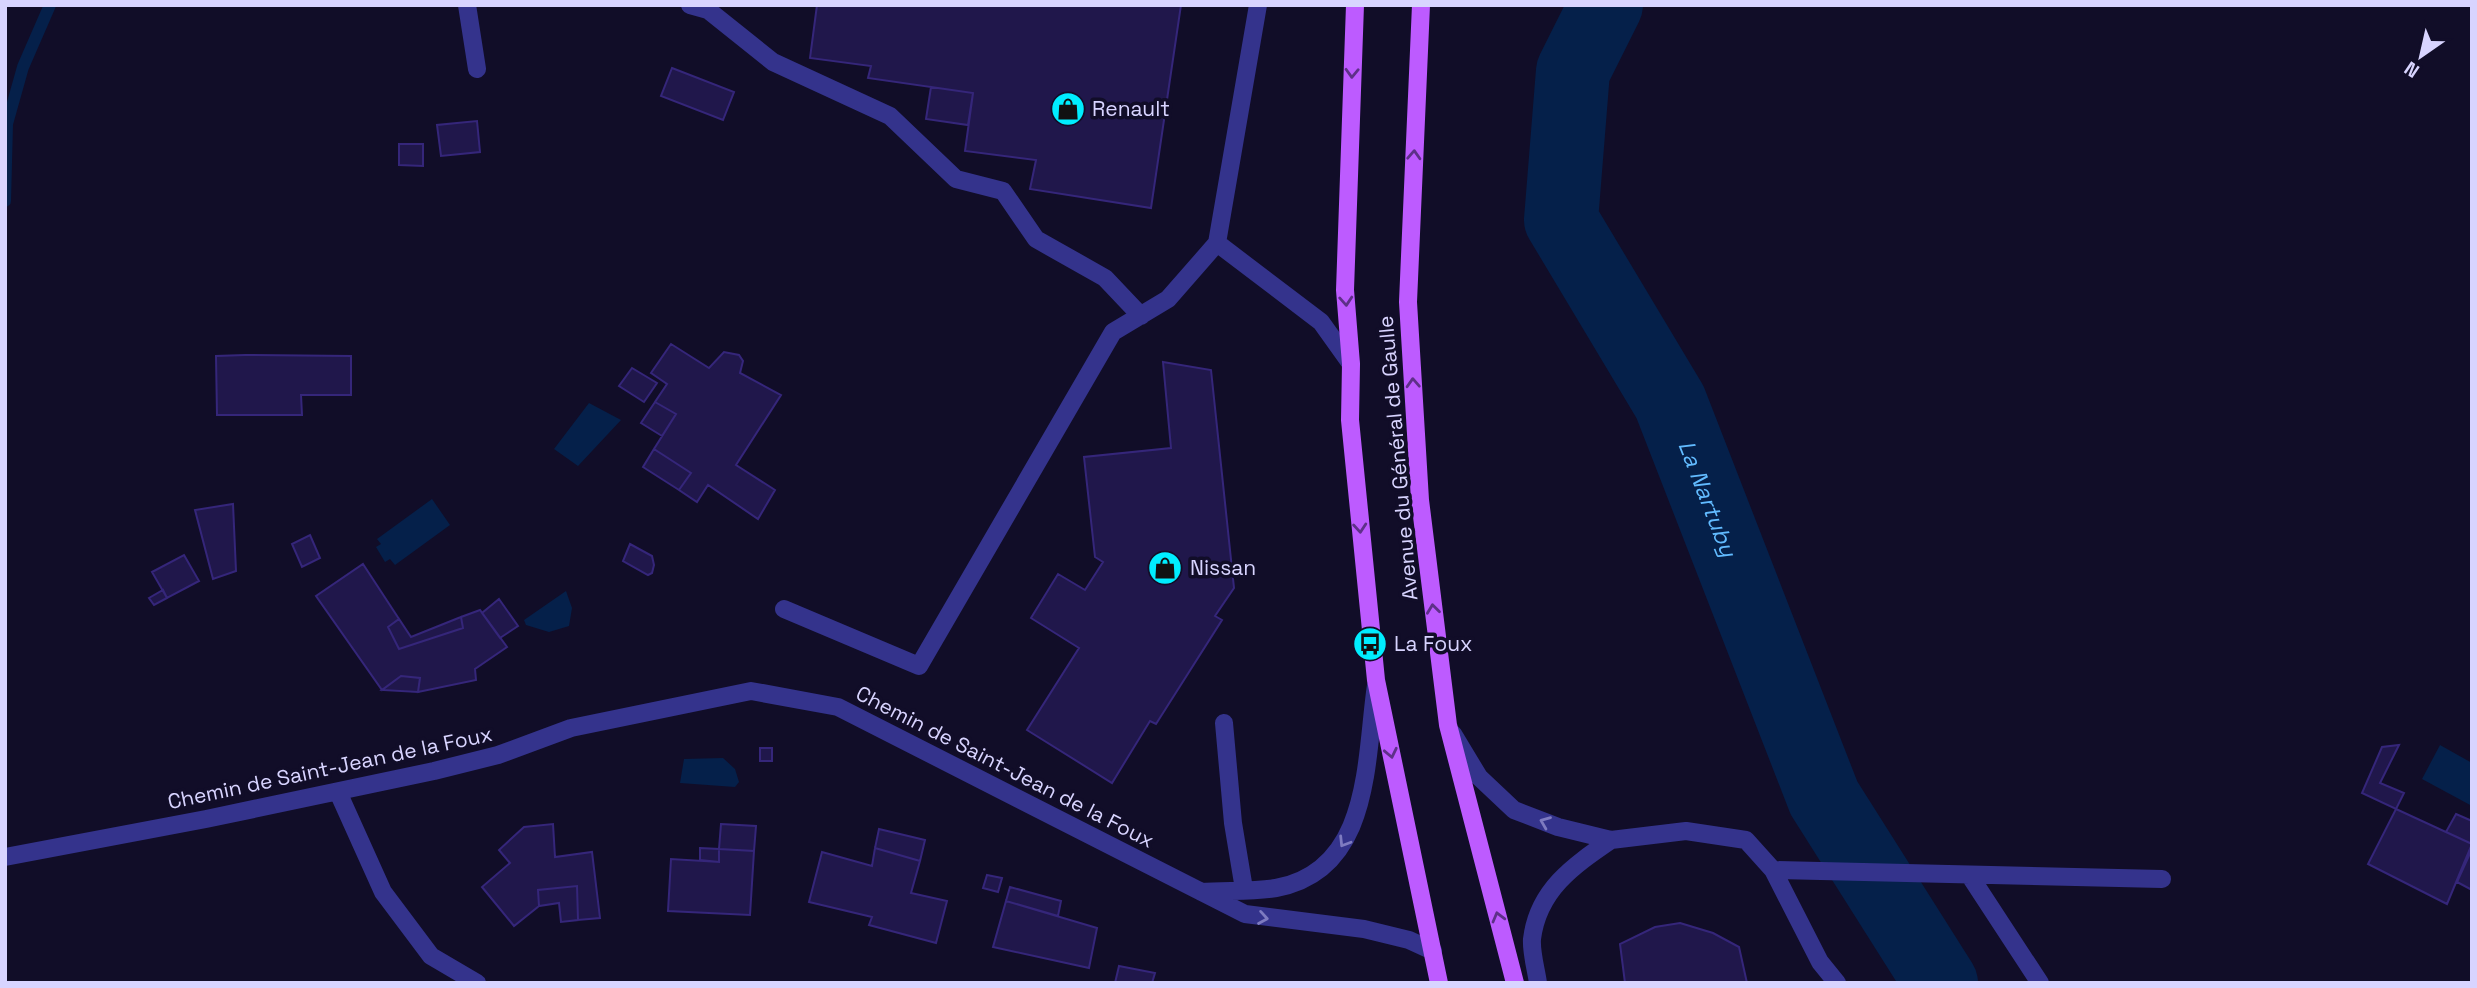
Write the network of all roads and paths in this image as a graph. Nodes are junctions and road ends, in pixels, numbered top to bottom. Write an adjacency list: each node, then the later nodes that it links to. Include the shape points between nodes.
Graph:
1 (467, 5): 7 (street)
2 (690, 5): 6 (street)
3 (1258, 5): 8 (street)
4 (1355, 5): 10 (main road, Avenue du Général de Gaulle, one-way to 10, via 1345,290)
5 (1421, 5): 14 (main road, Avenue du Général de Gaulle, one-way to 5, via 1420,500 1408,302)
6 (708, 8): 9 (street, via 774,62 890,116 956,179 1003,191 1036,239 1105,278)
7 (477, 69)
8 (1217, 243): 9 (street, via 1168,299); 10 (street, via 1321,322)
9 (1141, 316): 11 (street, via 1113,332 919,666)
10 (1351, 364): 12 (main road, Avenue du Général de Gaulle, one-way to 12, via 1351,433)
11 (783, 609)
12 (1376, 680): 21 (street, one-way to 21, via 1359,811 1348,837 1333,859 1308,875 1276,888); 23 (main road, Avenue du Général de Gaulle, one-way to 23)
13 (1224, 723): 21 (street)
14 (1448, 725): 16 (street, one-way to 14, via 1514,810 1479,777); 26 (main road, Avenue du Général de Gaulle, one-way to 14)
15 (338, 792): 17 (street, Chemin de Saint-Jean de la Foux); 22 (street, Chemin de Saint-Jean de la Foux, via 498,755 571,728 751,691 838,707); 24 (street, via 383,892 431,956)
16 (1611, 840): 18 (street, via 1686,831 1746,840); 27 (street, via 1571,867 1545,895 1532,940)
17 (5, 858)
18 (1773, 870): 19 (street); 28 (street, via 1820,962)
19 (1970, 876): 20 (street); 29 (street)
20 (2162, 879)
21 (1244, 889): 22 (street)
22 (1201, 892): 23 (street, Chemin de Saint-Jean de la Foux, one-way to 23, via 1245,915 1364,929)
23 (1433, 951): 25 (main road, Avenue du Général de Gaulle)
24 (477, 983)
25 (1439, 983)
26 (1515, 983)
27 (1538, 983)
28 (1837, 983)
29 (2040, 983)

